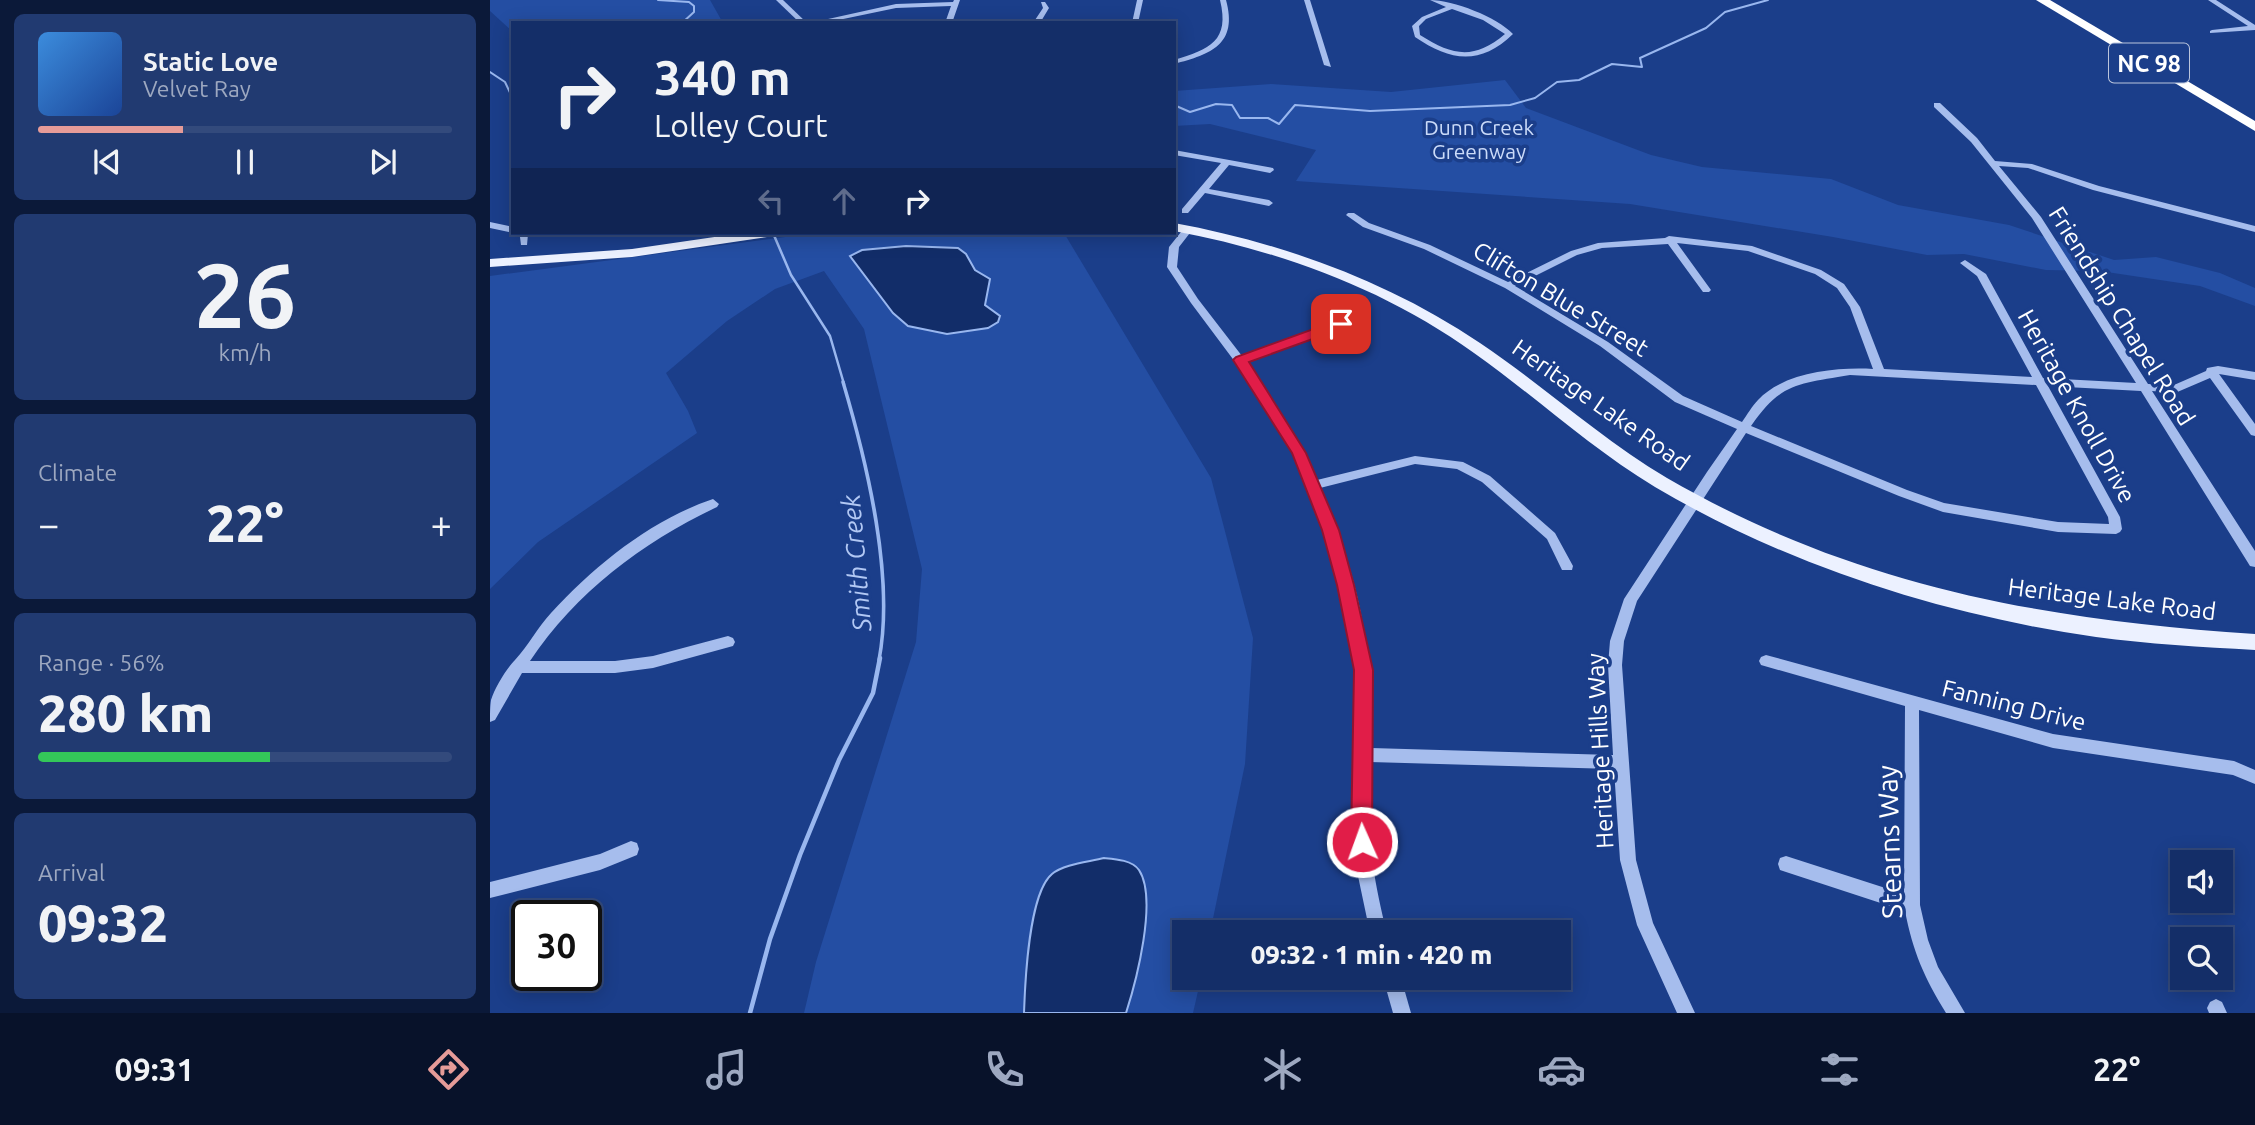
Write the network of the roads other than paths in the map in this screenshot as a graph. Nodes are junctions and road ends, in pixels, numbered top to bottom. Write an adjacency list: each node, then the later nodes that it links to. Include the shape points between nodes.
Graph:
1 (779, 0): 12 (street)
2 (1140, 0): 16 (street)
3 (1223, 0): 19 (street, via 1227,22 1219,39)
4 (1307, 0): 20 (street)
5 (1433, 0): 11 (street)
6 (2042, 0): 23 (highway, NC 98)
7 (2059, 0): 22 (highway, NC 98)
8 (2211, 0): 17 (street)
9 (956, 2): 13 (street, via 872,9); 14 (street)
10 (1043, 3): 15 (street, via 1046,8)
11 (1451, 6): 11 (street, via 1503,26 1510,34 1474,54 1455,56 1438,51 1417,36 1415,26)
12 (802, 21)
13 (821, 21)
14 (949, 21)
15 (1037, 21)
16 (1135, 21)
17 (2254, 28): 18 (street)
18 (2212, 32)
19 (1176, 61)
20 (1328, 65)
21 (1937, 105): 26 (street, Friendship Chapel Road)
22 (2255, 116)
23 (2255, 127)
24 (1176, 152): 25 (street)
25 (1227, 162): 27 (street); 28 (street)
26 (1994, 163): 34 (street, via 2039,169); 48 (street, Friendship Chapel Road, via 2059,252)
27 (1270, 170)
28 (1203, 190): 29 (street); 30 (street)
29 (1269, 203)
30 (1185, 211)
31 (1351, 215): 40 (street, Clifton Blue Street)
32 (490, 225): 35 (street)
33 (1181, 228): 43 (street, via 1172,267); 52 (main road, Heritage Lake Road, via 1266,249 1339,274 1406,305 1450,331 1634,465)
34 (2255, 229)
35 (511, 230)
36 (754, 235): 38 (main road, via 632,253)
37 (1669, 239): 40 (street, via 1582,249); 41 (street); 45 (street, via 1749,248 1829,277 1850,295)
38 (490, 263)
39 (1965, 263): 47 (street, Heritage Knoll Drive, via 1981,274)
40 (1507, 286): 49 (street, Clifton Blue Street, via 1604,345 1679,399)
41 (1706, 290)
42 (1341, 324): 43 (street)
43 (1240, 360): 51 (street, via 1282,423)
44 (2211, 371): 46 (street); 48 (street, Heritage Hills Way, via 2175,389); 50 (street)
45 (1880, 372): 47 (street, Heritage Hills Way); 49 (street, Heritage Hills Way, via 1830,372 1785,385 1762,402)
46 (2255, 376)
47 (2039, 381): 48 (street, Heritage Hills Way); 49 (street, Heritage Knoll Drive, via 2114,517 2116,529 2058,527 1943,507)
48 (2142, 388): 54 (street, Friendship Chapel Road)
49 (1744, 428): 52 (street, Heritage Hills Way)
50 (2255, 432)
51 (1313, 485): 55 (street, via 1402,462 1427,459 1459,465 1486,479 1551,536); 62 (street, via 1331,530 1359,642 1364,680)
52 (1696, 501): 57 (main road, Heritage Lake Road, via 1789,546 1931,596 2074,626); 63 (street, Heritage Hills Way, via 1622,621 1615,665)
53 (713, 504): 59 (street, via 682,516 589,584)
54 (2255, 562)
55 (1567, 566)
56 (728, 642): 59 (street, via 653,663)
57 (2255, 642)
58 (1766, 661): 60 (street, Fanning Drive)
59 (516, 667): 61 (street)
60 (1912, 702): 64 (street, Fanning Drive, via 2053,741 2234,768); 68 (street, Stearns Way)
61 (490, 715)
62 (1363, 755): 63 (street); 69 (street, via 1363,865)
63 (1621, 762): 72 (street, Heritage Hills Way, via 1635,893)
64 (2255, 777)
65 (631, 849): 67 (street, via 600,862)
66 (1786, 864): 68 (street)
67 (490, 890)
68 (1912, 905): 73 (street, Stearns Way, via 1931,972)
69 (1376, 920)
70 (1395, 990): 71 (street)
71 (1402, 1013)
72 (1686, 1013)
73 (1956, 1013)

